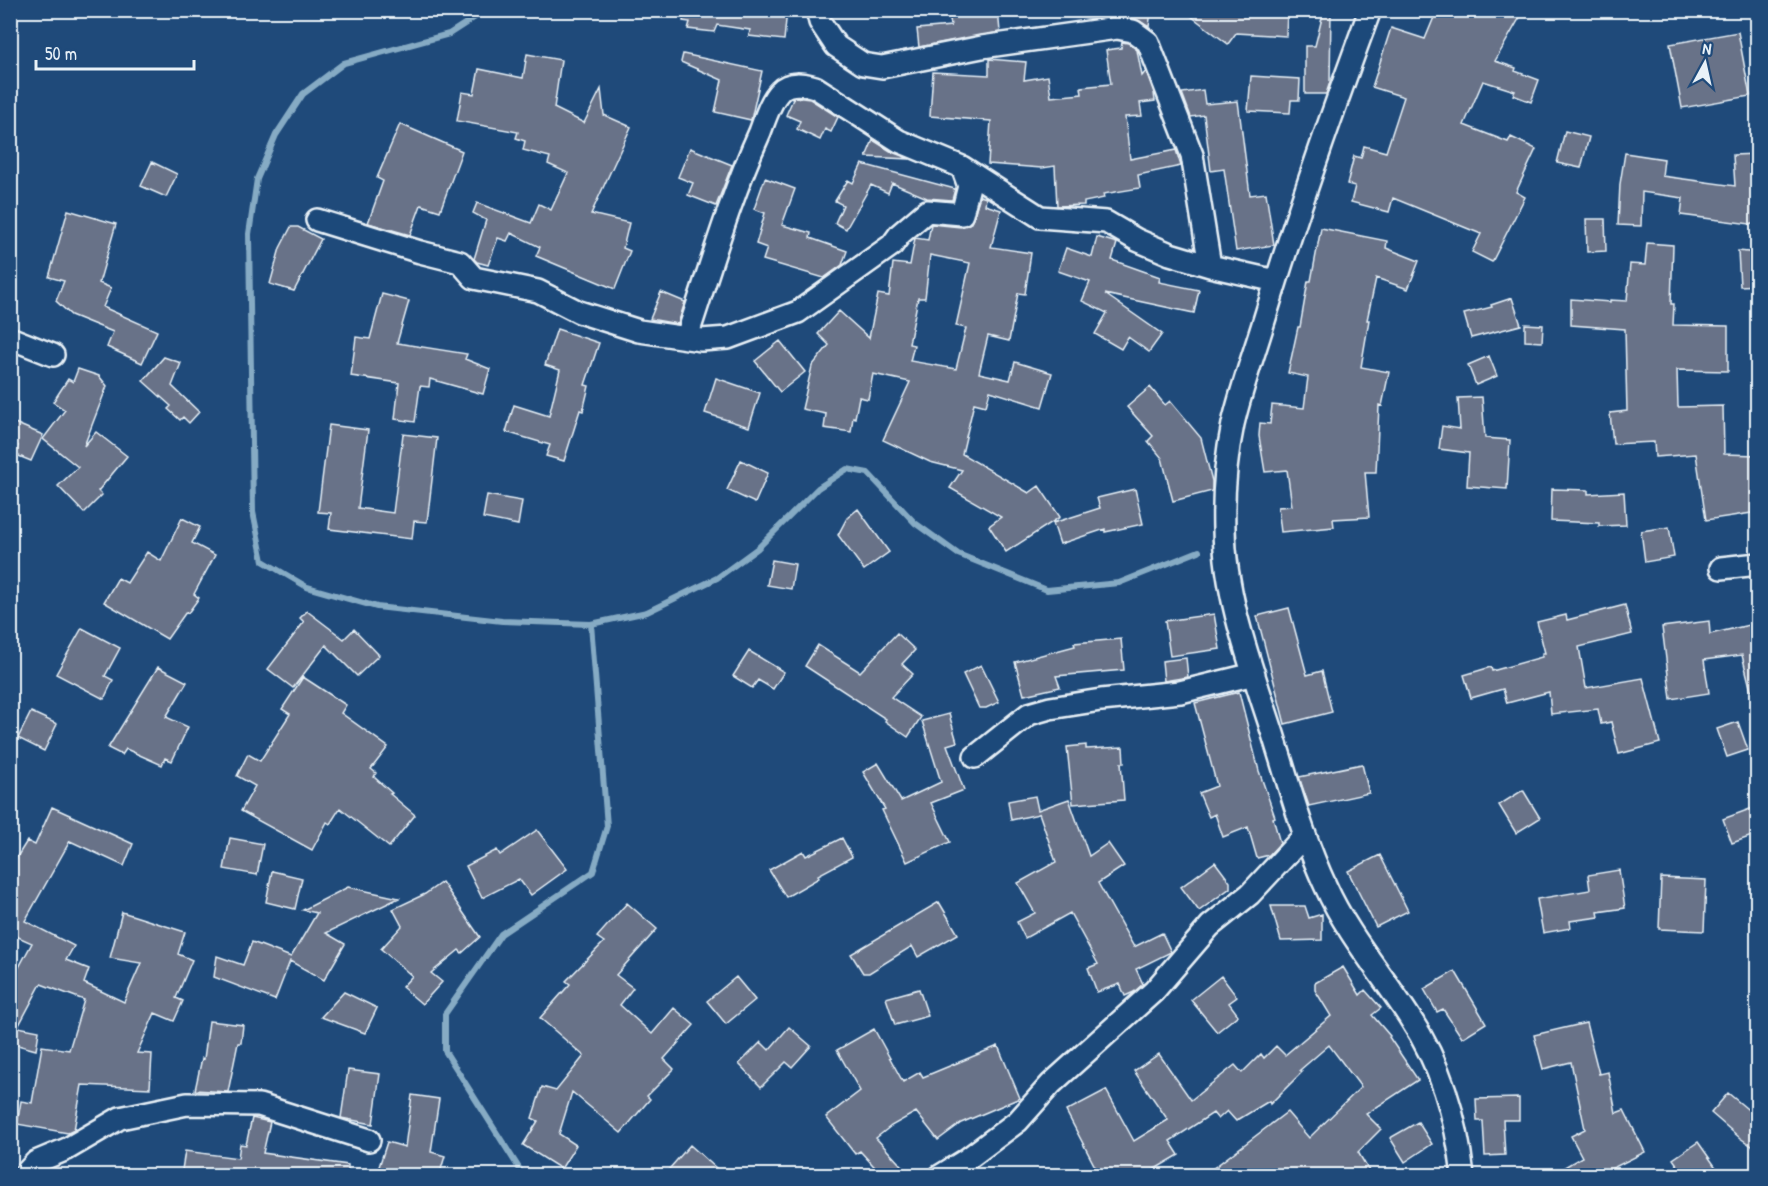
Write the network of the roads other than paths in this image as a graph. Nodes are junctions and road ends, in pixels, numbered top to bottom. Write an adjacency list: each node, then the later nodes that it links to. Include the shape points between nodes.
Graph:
1 (817, 10): 5 (street, via 836,46 863,64 882,67 1055,35 1117,28 1133,31 1148,42 1192,155)
2 (1371, 10): 6 (street)
3 (962, 167): 5 (street, via 1040,217 1106,222 1170,254); 7 (street, via 969,186 962,214 927,211 892,245 798,312 728,338); 7 (street, via 898,141 815,87 790,85 780,90 743,171)
4 (317, 220): 7 (street, via 460,262 474,278 538,291 579,312 639,331)
5 (1210, 266): 6 (street)
6 (1276, 281): 12 (street, via 1233,425 1225,486 1228,582)
7 (687, 337)
8 (10, 338): 9 (street)
9 (53, 355)
10 (1758, 564): 11 (street)
11 (1721, 568)
12 (1254, 674): 13 (street, via 1180,692 1101,700 1029,714); 14 (street)
13 (975, 757)
14 (1305, 835): 17 (street, via 1250,894 1210,926 1154,992 1051,1084 1018,1121); 18 (street, via 1347,925 1413,1021 1437,1071 1455,1124)
15 (369, 1140): 16 (street, via 259,1105 187,1104 120,1118 36,1162)
16 (23, 1176)
17 (940, 1176)
18 (1463, 1176)

